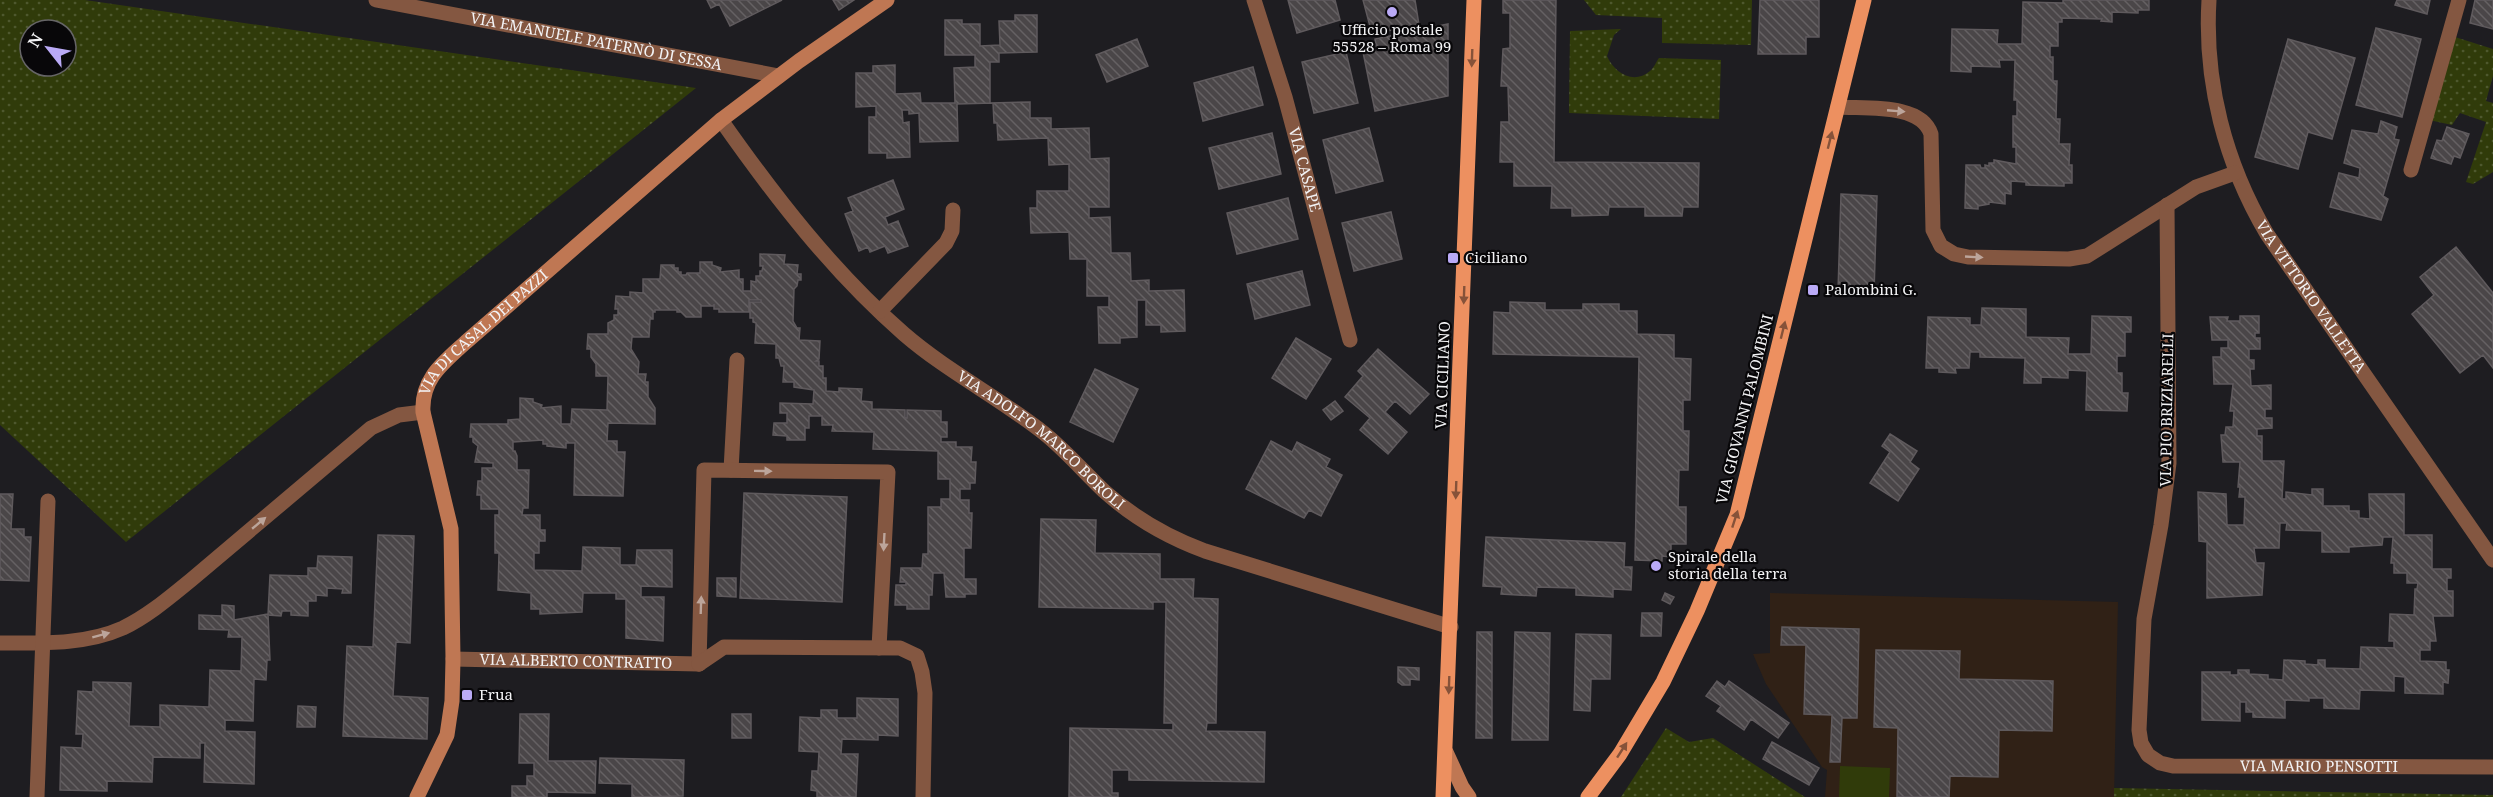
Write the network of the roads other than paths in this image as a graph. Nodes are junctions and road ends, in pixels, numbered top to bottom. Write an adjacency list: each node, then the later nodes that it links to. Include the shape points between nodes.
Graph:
1 (376, 0): 8 (street, VIA EMANUELE PATERNÒ DI SESSA)
2 (886, 0): 9 (street, VIA DI CASAL DEI PAZZI)
3 (1254, 0): 17 (street, VIA CASAPE)
4 (1474, 0): 23 (main road, VIA CICILIANO, one-way to 23)
5 (1863, 0): 10 (main road, VIA GIOVANNI PALOMBINI)
6 (2209, 0): 13 (street, VIA VITTORIO VALLETTA, via 2213,80 2220,123)
7 (2459, 0): 12 (street)
8 (393, 2): 9 (street, VIA EMANUELE PATERNÒ DI SESSA)
9 (779, 76): 11 (street, VIA DI CASAL DEI PAZZI)
10 (1838, 107): 14 (street, one-way to 14, via 1905,112 1929,127 1933,230 1941,246 1961,256 2087,256); 37 (main road, VIA GIOVANNI PALOMBINI, one-way to 10, via 1652,702 1689,630 1730,533)
11 (721, 120): 16 (street, VIA ADOLFO MARCO BOROLI, via 797,223); 19 (street, VIA DI CASAL DEI PAZZI, via 438,367 426,387)
12 (2411, 170)
13 (2235, 172): 14 (street, via 2196,187); 22 (street, VIA VITTORIO VALLETTA, via 2267,234)
14 (2167, 205): 30 (street, VIA PIO BRIZIARELLI, via 2169,463 2141,652 2139,730)
15 (953, 210): 16 (street, via 952,231 946,243)
16 (880, 311): 23 (street, VIA ADOLFO MARCO BOROLI, via 946,366 1046,435 1122,506 1161,532 1216,555)
17 (1350, 340)
18 (737, 360): 20 (street)
19 (423, 412): 25 (street, VIA DI CASAL DEI PAZZI, one-way to 19, via 101,635 141,618 371,428 399,415); 27 (street, via 451,529)
20 (731, 470): 26 (street, one-way to 26, via 888,472); 28 (street, one-way to 20, via 704,470)
21 (48, 501): 25 (street)
22 (2493, 560)
23 (1451, 627): 29 (main road, VIA CICILIANO, one-way to 29)
24 (0, 643): 25 (street, VIA DI CASAL DEI PAZZI)
25 (43, 643): 32 (street)
26 (879, 648): 28 (street, via 724,648); 34 (street, via 900,648 917,656 922,672)
27 (453, 658): 28 (street, VIA ALBERTO CONTRATTO); 33 (street, via 447,735)
28 (699, 664)
29 (1446, 752): 35 (main road, VIA CICILIANO); 36 (street)
30 (2148, 755): 31 (street, VIA MARIO PENSOTTI, via 2160,764 2173,766)
31 (2493, 767)
32 (37, 797)
33 (417, 797)
34 (923, 797)
35 (1443, 797)
36 (1469, 797)
37 (1587, 797)

